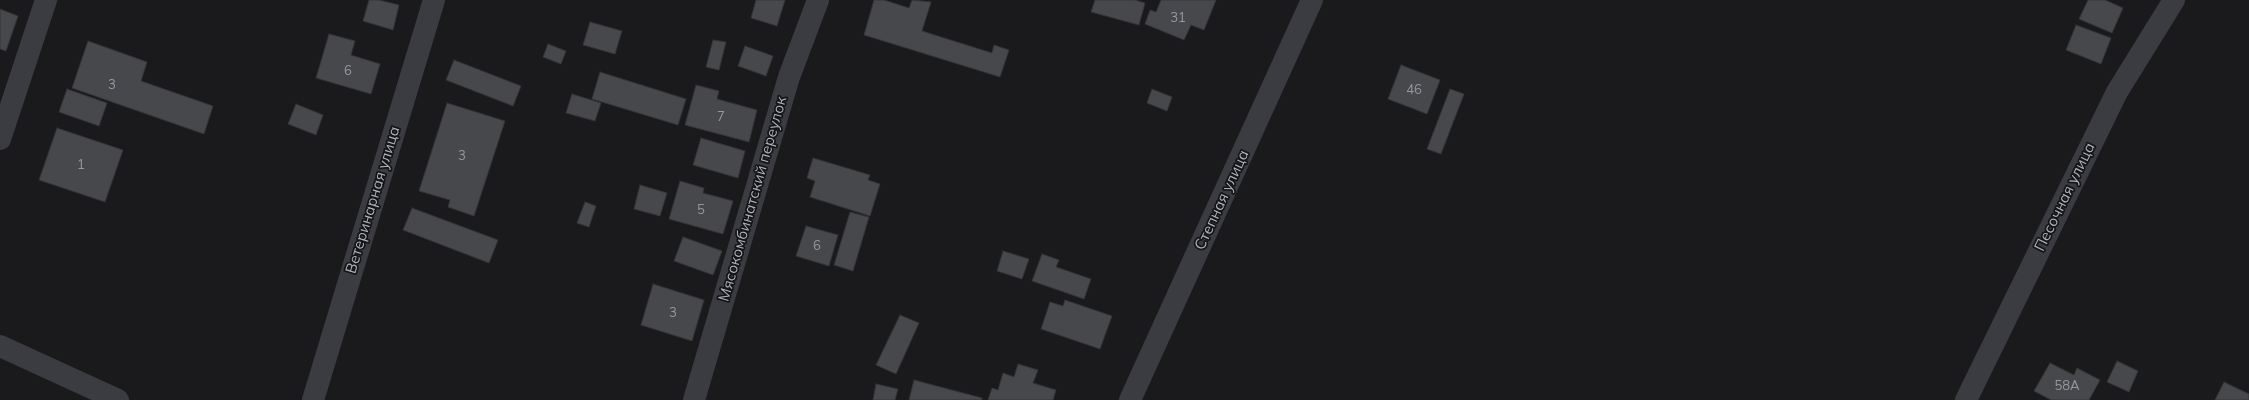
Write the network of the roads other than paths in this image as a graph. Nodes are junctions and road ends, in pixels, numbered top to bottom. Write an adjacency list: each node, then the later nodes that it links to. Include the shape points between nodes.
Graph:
1 (46, 0): 6 (street)
2 (434, 0): 9 (street, Ветеринарная улица)
3 (818, 0): 10 (street, Мясокомбинатский переулок, via 789,78)
4 (1312, 0): 11 (street, Степная улица)
5 (2174, 0): 12 (street, Песочная улица, via 2117,92)
6 (0, 139)
7 (0, 346): 8 (street)
8 (118, 400)
9 (313, 400)
10 (694, 400)
11 (1130, 400)
12 (1966, 400)

